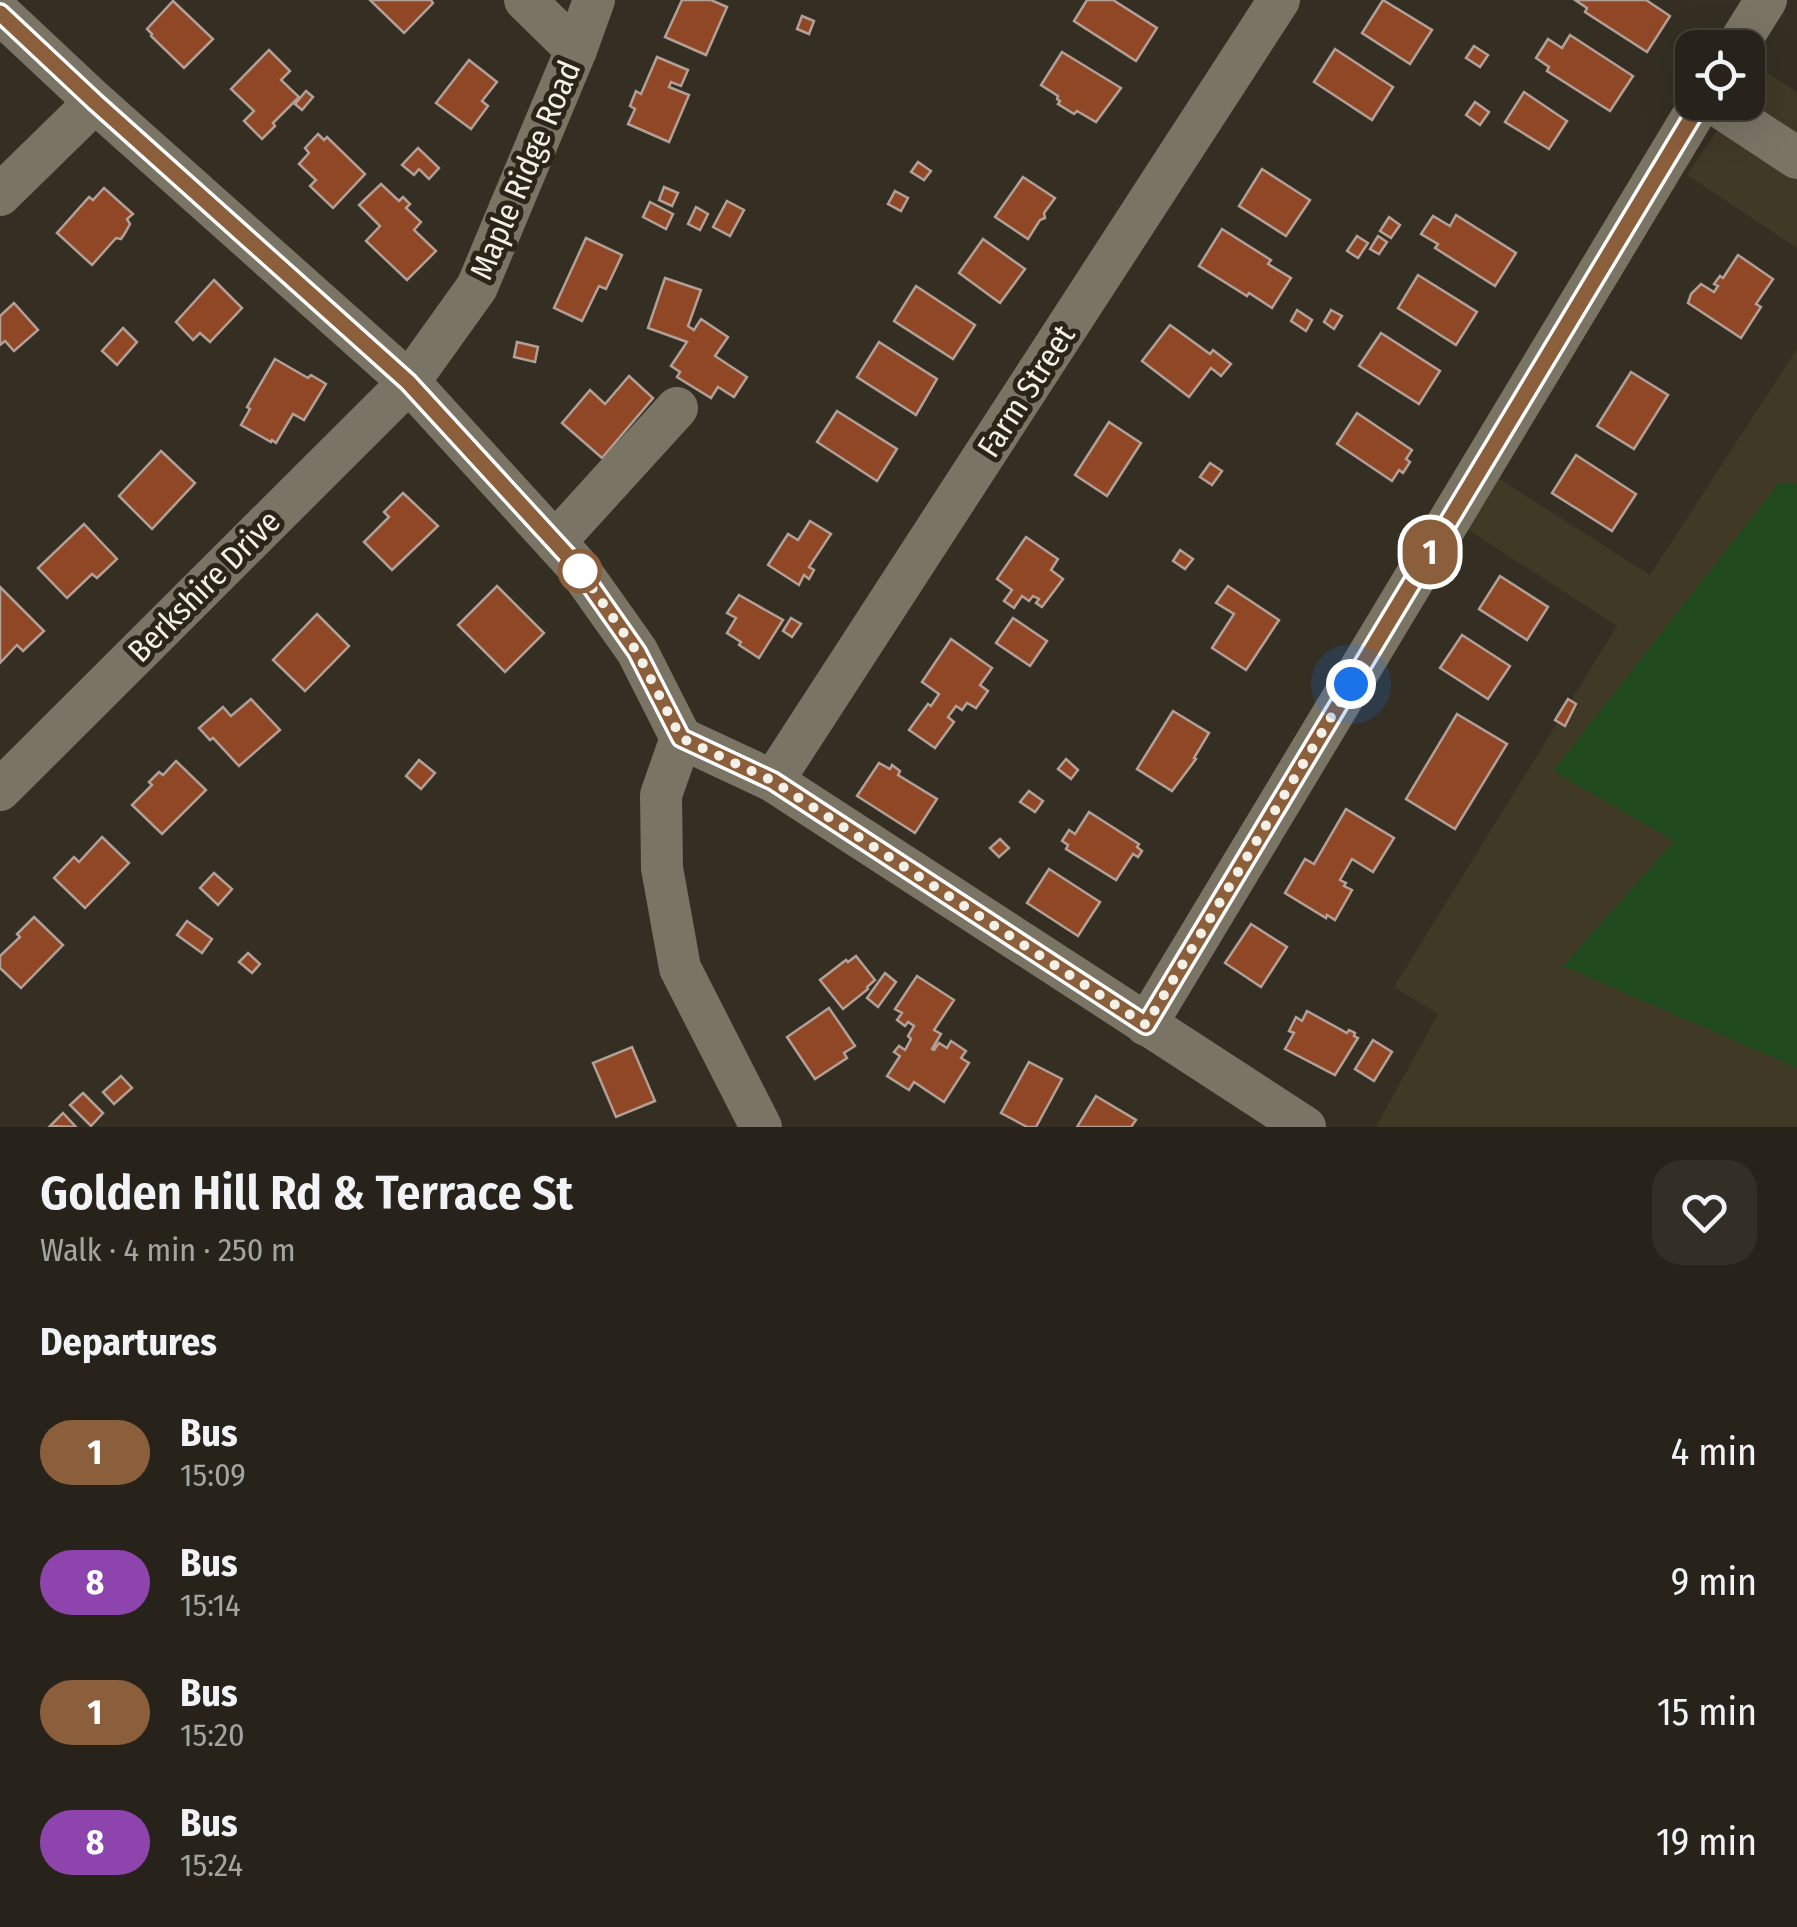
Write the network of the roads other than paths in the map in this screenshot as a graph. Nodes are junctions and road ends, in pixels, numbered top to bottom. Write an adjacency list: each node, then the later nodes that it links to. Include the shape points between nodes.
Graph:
1 (525, 0): 7 (street)
2 (594, 0): 7 (street, Maple Ridge Road)
3 (1279, 0): 17 (street, Farm Street)
4 (1766, 0): 6 (street)
5 (0, 13): 8 (street)
6 (1747, 30)
7 (576, 50): 13 (street, Maple Ridge Road, via 477,287)
8 (95, 102): 12 (street); 13 (street)
9 (1690, 120): 19 (street)
10 (1739, 120): 11 (street)
11 (1797, 158)
12 (0, 195)
13 (408, 382): 15 (street); 18 (street, Berkshire Drive)
14 (677, 408): 15 (street)
15 (555, 542): 16 (street, via 637,652)
16 (681, 738): 17 (street); 20 (street, via 660,795 662,868 680,968)
17 (773, 781): 19 (street)
18 (0, 790)
19 (1146, 1025): 21 (street)
20 (761, 1127)
21 (1305, 1127)

